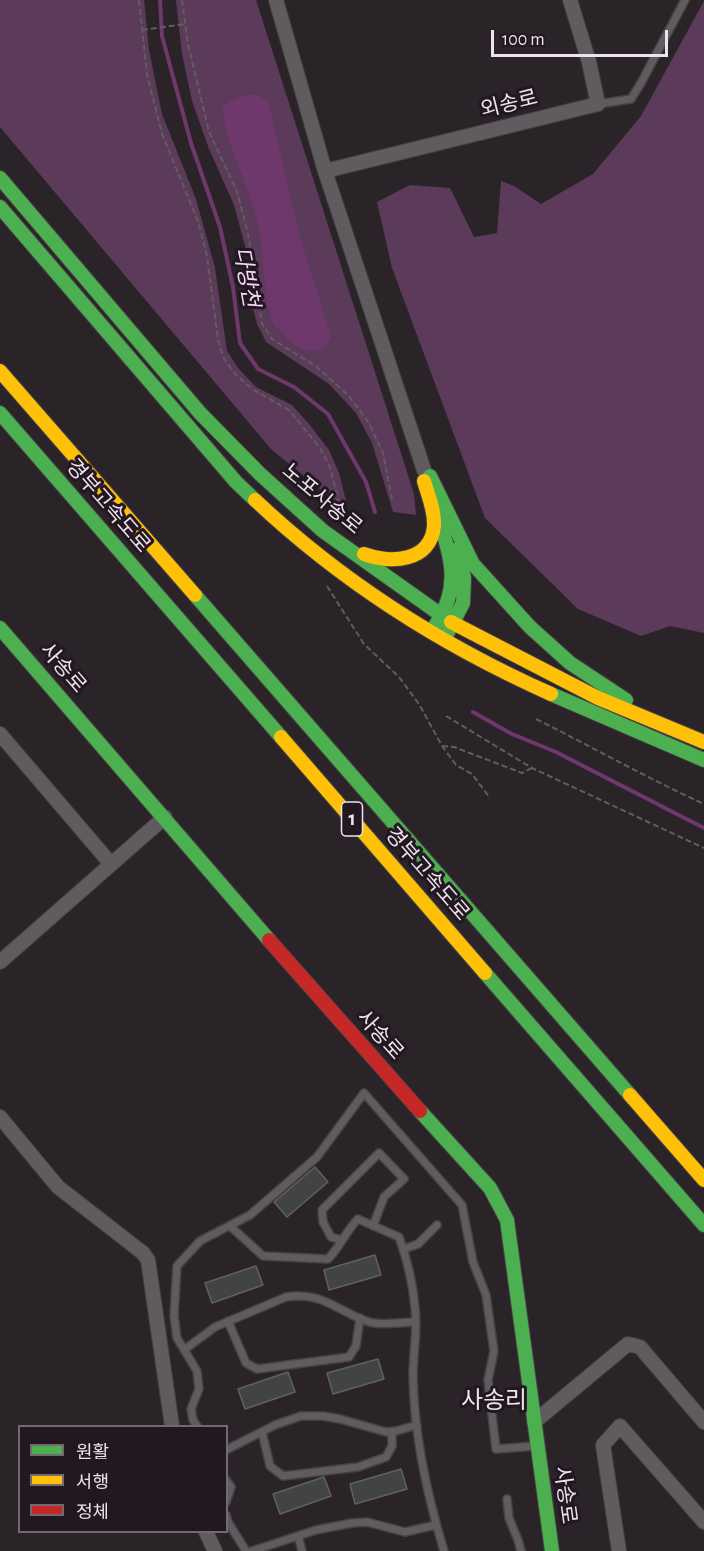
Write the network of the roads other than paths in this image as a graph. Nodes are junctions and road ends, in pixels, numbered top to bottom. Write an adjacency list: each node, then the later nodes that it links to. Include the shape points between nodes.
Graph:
1 (276, 0): 5 (street)
2 (570, 0): 4 (street)
3 (685, 0): 4 (lane, via 631,99)
4 (598, 104): 5 (street, 외송로)
5 (325, 171): 10 (street)
6 (0, 177): 11 (main road, 노포사송로, via 200,412 260,474)
7 (0, 207): 14 (main road, via 236,482 315,553)
8 (0, 371): 24 (main road, 경부고속도로 / 1)
9 (0, 413): 28 (main road, 경부고속도로 / 1)
10 (426, 475): 11 (main road, via 434,527 429,543 420,553 412,558 374,559); 12 (main road, via 460,551 464,578 463,603); 16 (main road, via 473,564 530,627 570,663)
11 (332, 537): 12 (main road, 노포사송로)
12 (447, 620): 14 (main road); 15 (main road); 16 (main road, 노포사송로, via 598,698)
13 (0, 628): 20 (main road, 사송로)
14 (431, 633): 15 (main road)
15 (444, 640): 19 (main road, via 507,673)
16 (672, 729): 18 (main road, 노포사송로)
17 (0, 734): 21 (street)
18 (704, 742)
19 (704, 760)
20 (165, 817): 21 (street); 35 (main road, 사송로, via 344,1026 490,1188 507,1220)
21 (111, 864): 22 (street)
22 (0, 962)
23 (0, 1117): 37 (street, via 58,1187 148,1260)
24 (704, 1180)
25 (437, 1225): 30 (lane, via 418,1244)
26 (230, 1226): 29 (lane, via 263,1256 328,1259); 34 (lane, via 200,1241 177,1266 174,1316 177,1338); 42 (lane, via 250,1215 317,1157 364,1093 462,1205 473,1262 486,1295 494,1351 488,1380 496,1449)
27 (373, 1226): 29 (lane, via 358,1219); 29 (lane, via 384,1197 404,1179 380,1154 322,1210 331,1237); 30 (lane, via 399,1237)
28 (704, 1226)
29 (342, 1240)
30 (404, 1249): 33 (lane)
31 (360, 1318): 32 (lane, via 332,1303 296,1295); 32 (lane, via 356,1346 349,1357 257,1370 246,1363); 33 (lane, via 370,1323)
32 (228, 1322): 34 (lane)
33 (416, 1322): 39 (lane, via 413,1377)
34 (184, 1350): 38 (lane, via 197,1371 199,1389 191,1409)
35 (534, 1422): 36 (street, via 628,1344 640,1347); 42 (main road, 사송로)
36 (704, 1422)
37 (172, 1425)
38 (196, 1425)
39 (417, 1425): 41 (lane); 47 (lane)
40 (262, 1432): 41 (lane, via 301,1416 355,1422); 41 (lane, via 270,1466 283,1476 358,1467 386,1457 392,1446); 43 (lane)
41 (392, 1432)
42 (537, 1446): 56 (main road, 사송로)
43 (228, 1449)
44 (507, 1499): 55 (lane, via 509,1518)
45 (228, 1522): 51 (lane)
46 (704, 1522): 57 (street, via 620,1426 603,1444)
47 (436, 1525): 49 (lane, via 405,1532 367,1522); 54 (lane)
48 (206, 1533): 50 (street)
49 (298, 1536): 52 (lane); 53 (lane)
50 (215, 1551)
51 (246, 1551)
52 (252, 1551)
53 (302, 1551)
54 (444, 1551)
55 (521, 1551)
56 (552, 1551)
57 (619, 1551)

